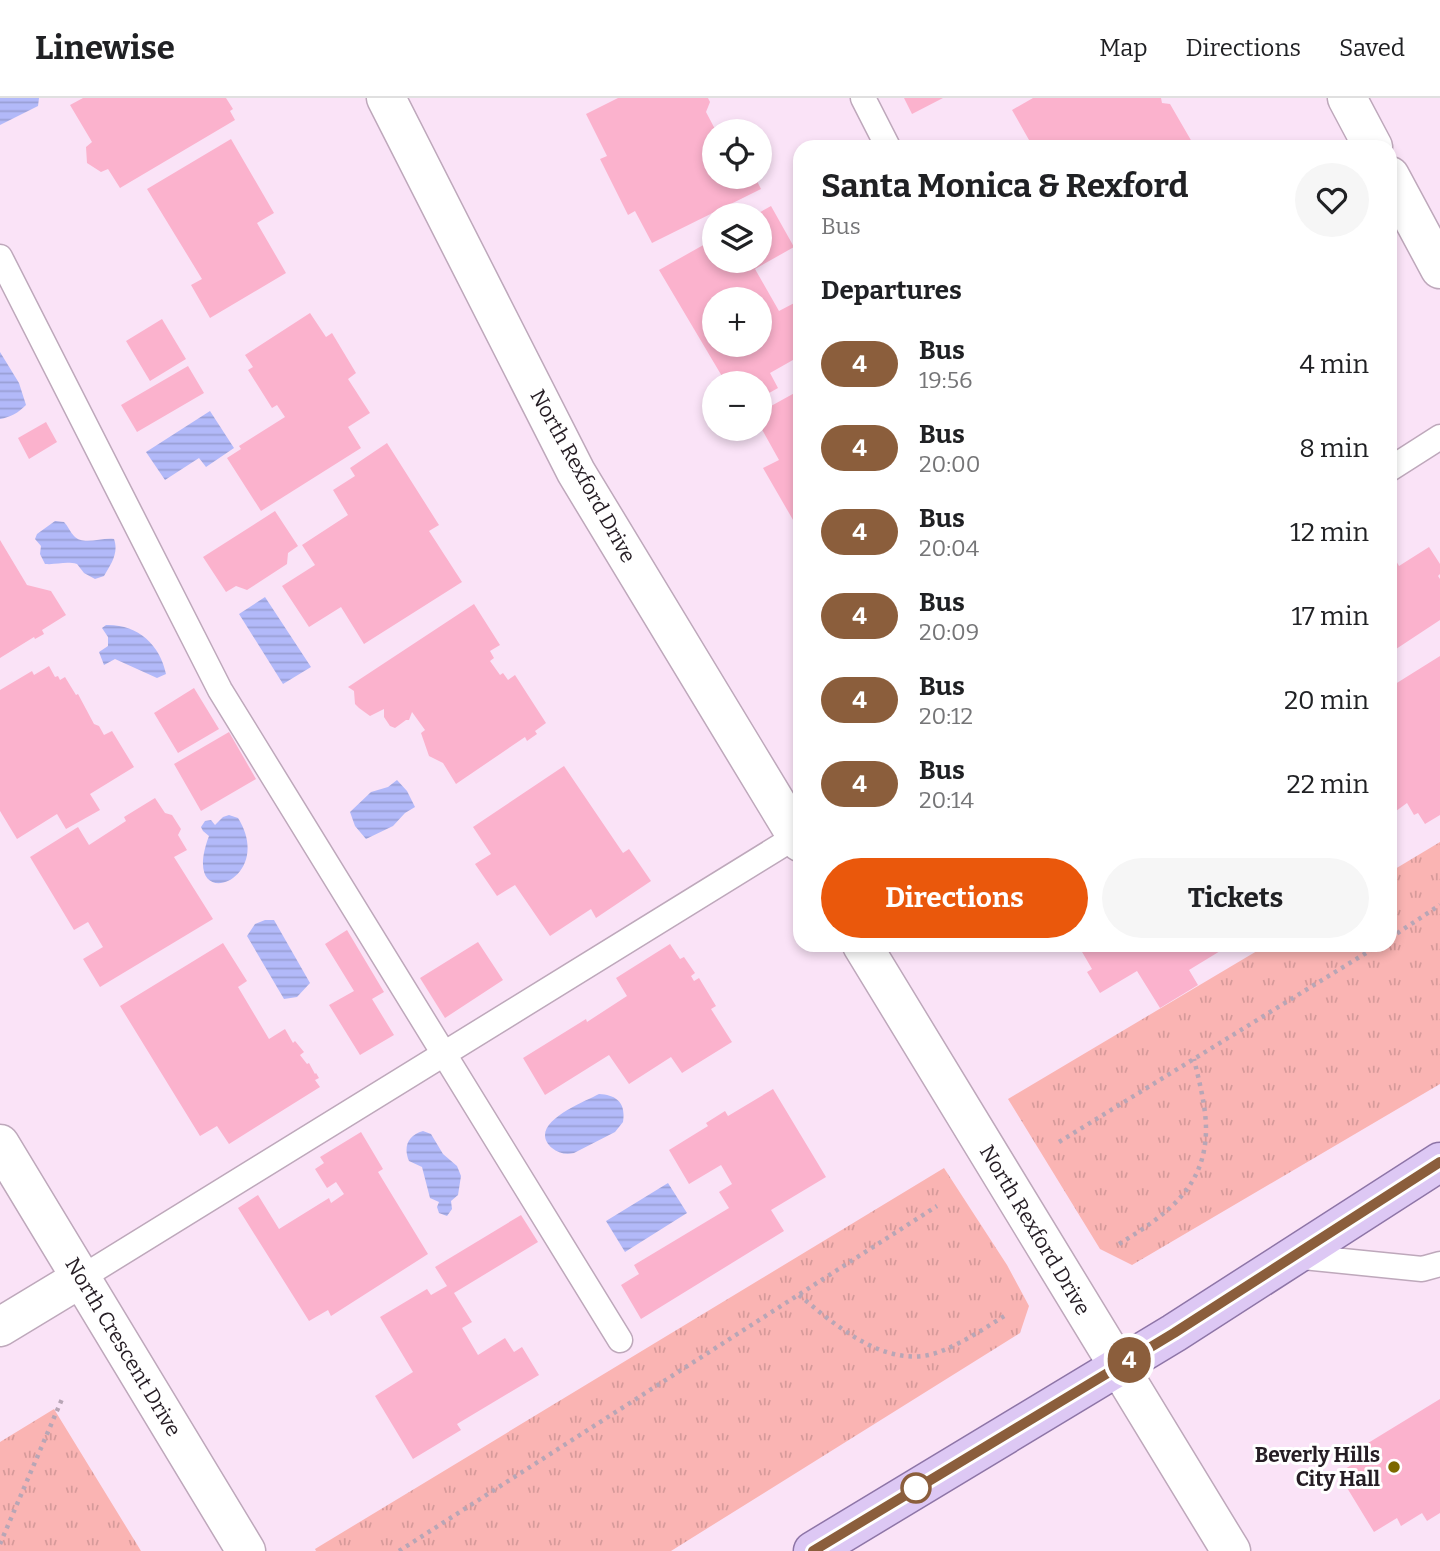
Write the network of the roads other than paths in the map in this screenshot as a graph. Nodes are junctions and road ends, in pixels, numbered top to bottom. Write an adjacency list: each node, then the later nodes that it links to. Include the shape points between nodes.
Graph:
1 (386, 98): 11 (street, North Rexford Drive, via 576,472)
2 (863, 98): 4 (lane)
3 (1347, 98): 5 (street)
4 (884, 140)
5 (1369, 140)
6 (1397, 189): 8 (street)
7 (0, 257): 14 (lane, via 220,690)
8 (1440, 269)
9 (1440, 437): 10 (lane)
10 (1397, 465)
11 (793, 829)
12 (793, 840): 14 (lane)
13 (866, 952): 22 (street, North Rexford Drive)
14 (445, 1055): 19 (lane); 21 (lane)
15 (0, 1144): 19 (street, North Crescent Drive)
16 (1440, 1161): 17 (main road)
17 (1292, 1256): 18 (lane, via 1422,1269); 22 (main road)
18 (1440, 1264)
19 (81, 1278): 20 (street); 23 (street, North Crescent Drive)
20 (0, 1327)
21 (620, 1340)
22 (1118, 1366): 24 (main road); 25 (street, North Rexford Drive)
23 (246, 1551)
24 (813, 1551)
25 (1231, 1551)

